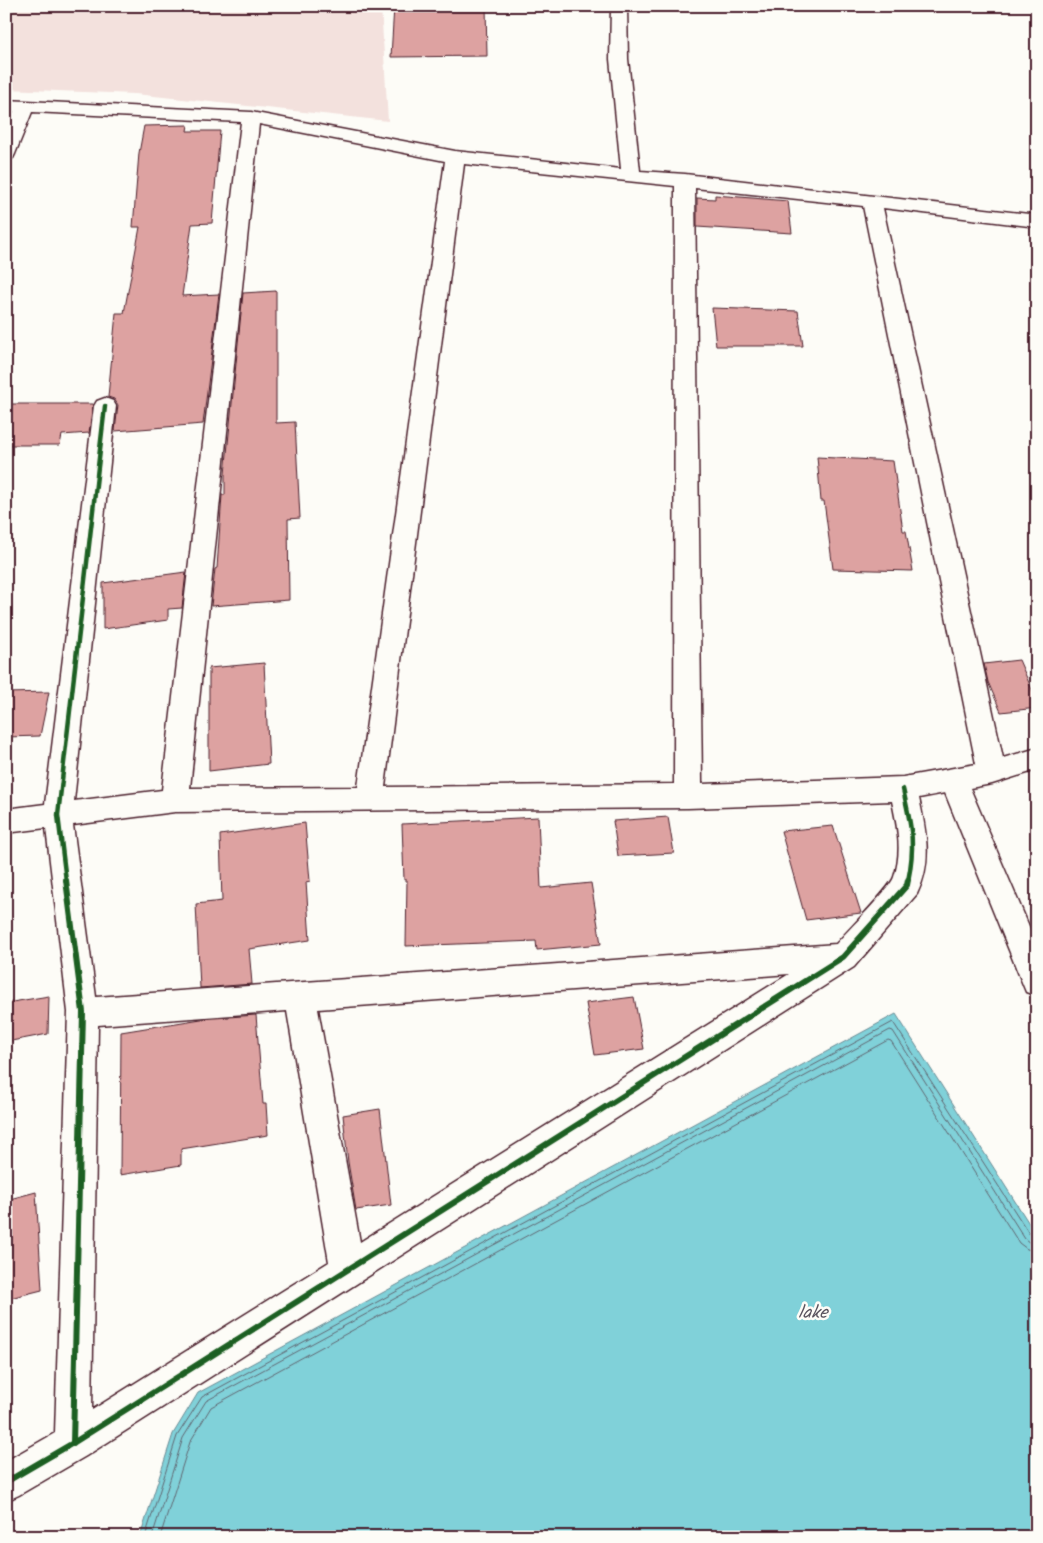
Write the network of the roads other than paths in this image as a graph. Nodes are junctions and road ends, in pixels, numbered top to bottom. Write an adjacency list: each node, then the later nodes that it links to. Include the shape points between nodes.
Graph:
1 (619, 6): 7 (street, via 619,59)
2 (6, 105): 3 (street)
3 (25, 107): 4 (street); 5 (street)
4 (251, 117): 6 (street); 18 (street)
5 (6, 154)
6 (455, 157): 7 (street); 17 (street)
7 (631, 174): 8 (street)
8 (685, 180): 9 (street); 16 (street)
9 (872, 200): 10 (street); 13 (street)
10 (1037, 221)
11 (105, 406): 19 (street)
12 (1037, 759): 13 (street)
13 (992, 773): 14 (street)
14 (953, 780): 15 (street); 22 (street)
15 (903, 789): 16 (street); 21 (street, via 913,837 913,858 907,885)
16 (688, 796): 17 (street)
17 (370, 798): 18 (street)
18 (175, 800): 19 (street)
19 (58, 815): 20 (street); 24 (street)
20 (6, 820)
21 (843, 957): 23 (street); 25 (street)
22 (1037, 982)
23 (300, 996): 24 (street); 25 (street)
24 (83, 1012): 26 (street)
25 (348, 1269): 26 (street)
26 (74, 1443): 27 (street)
27 (6, 1482)

